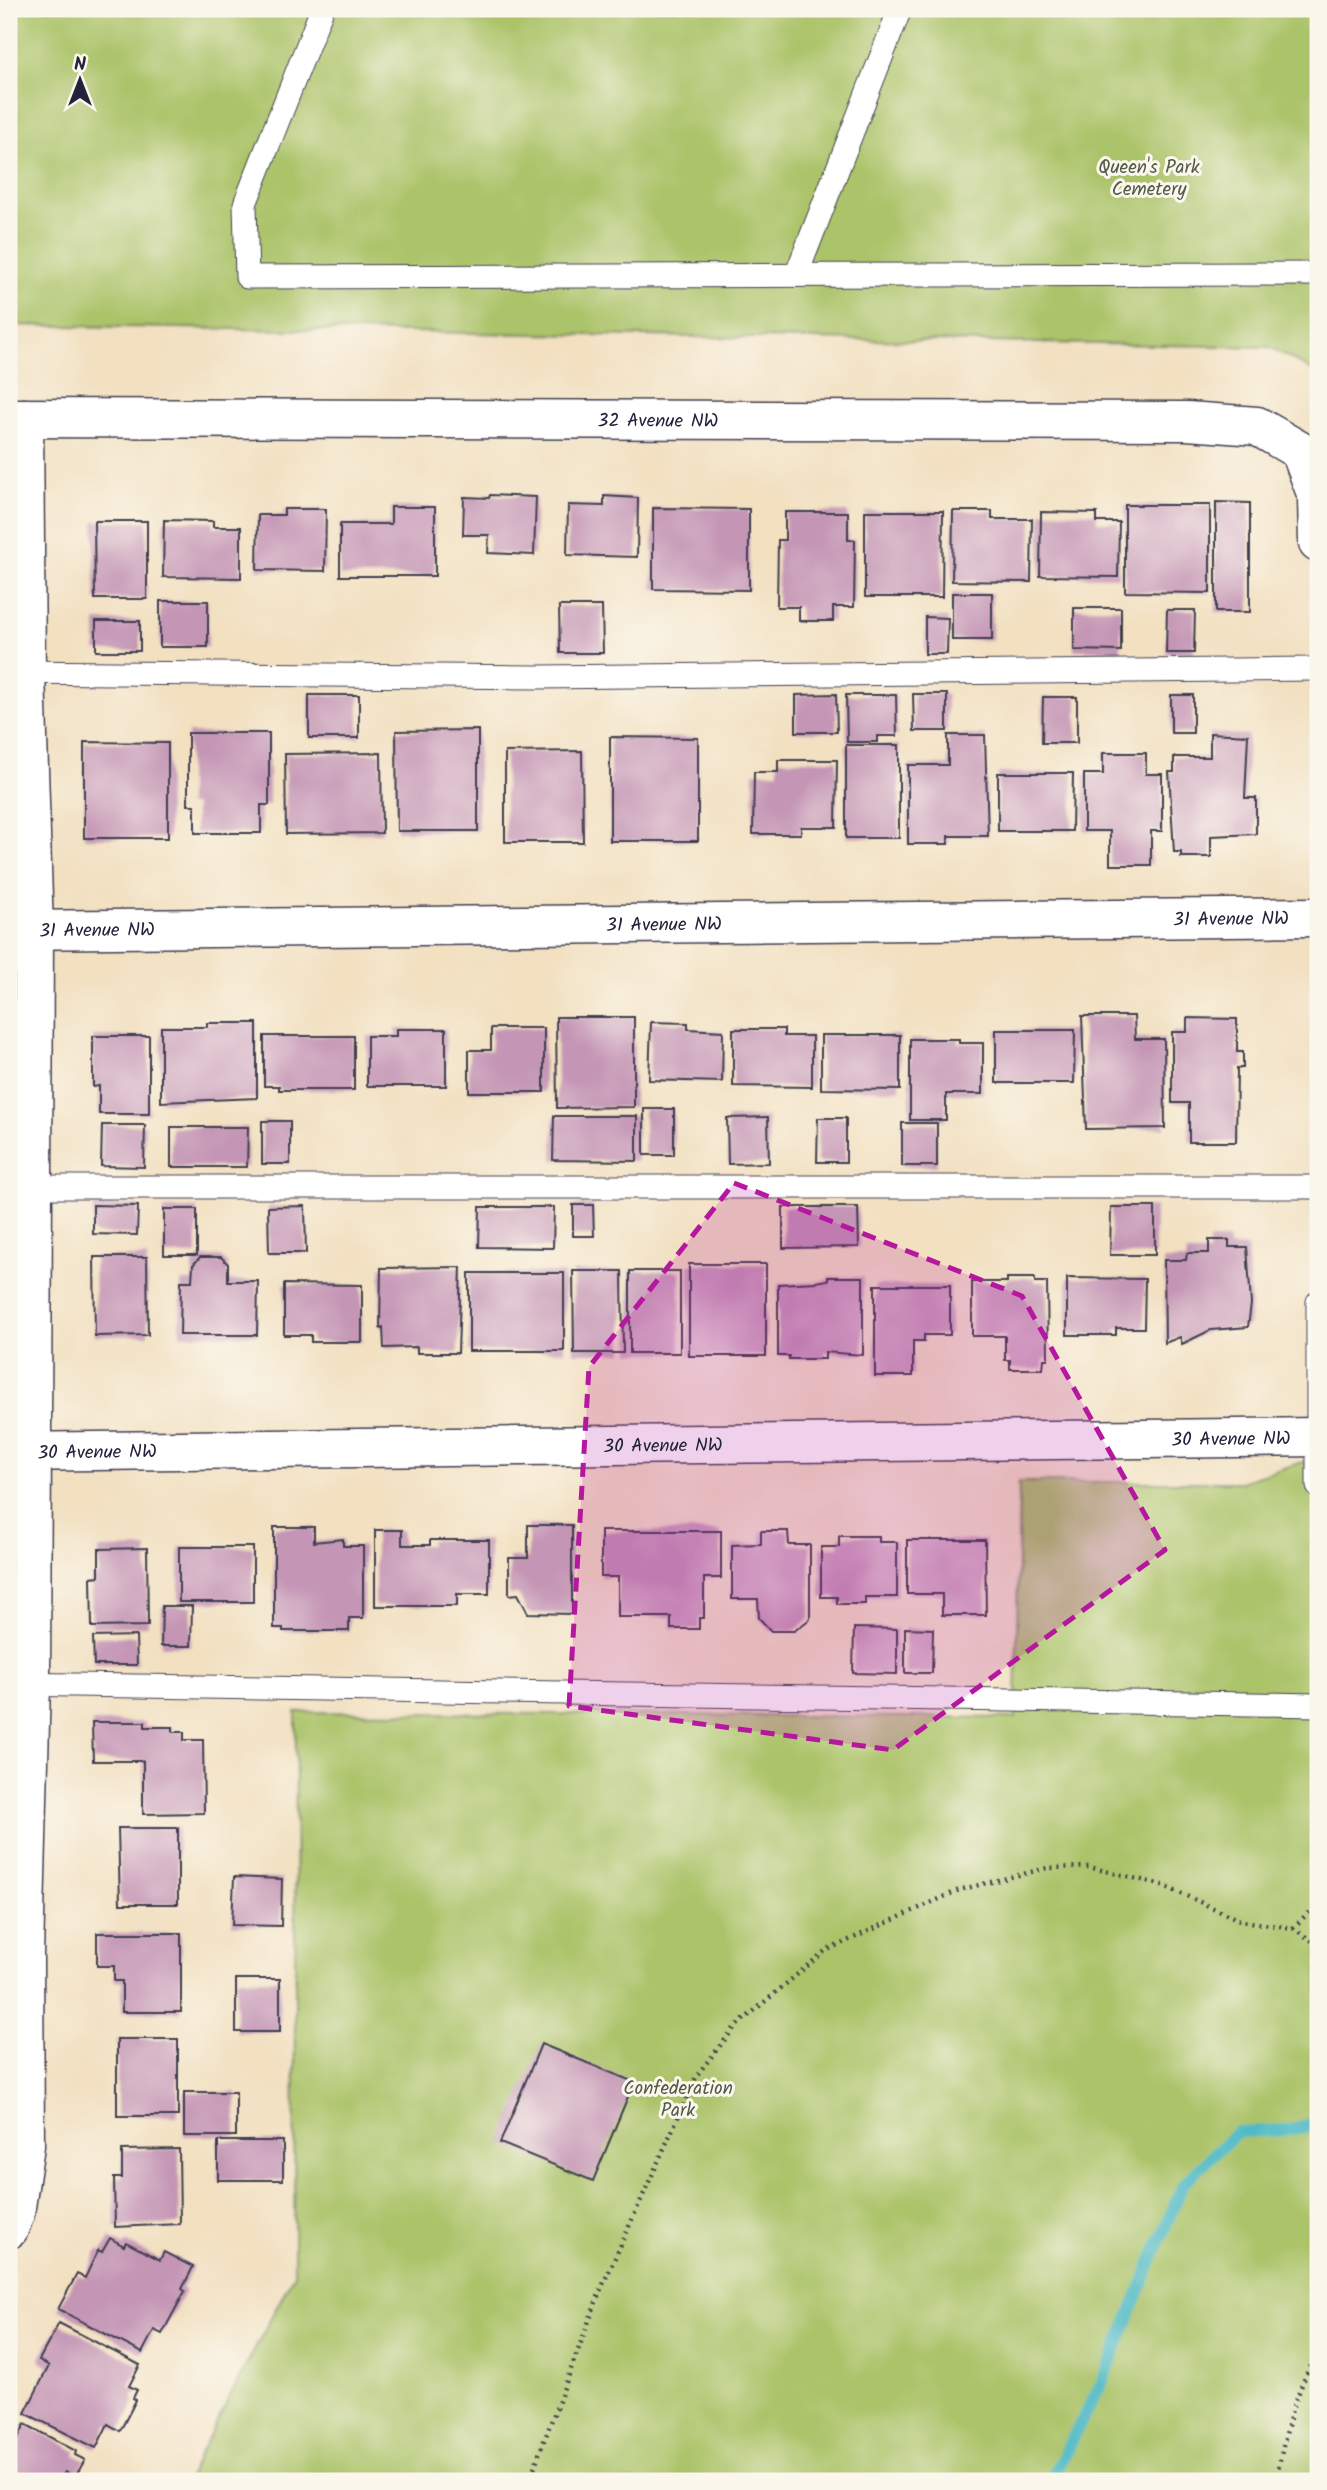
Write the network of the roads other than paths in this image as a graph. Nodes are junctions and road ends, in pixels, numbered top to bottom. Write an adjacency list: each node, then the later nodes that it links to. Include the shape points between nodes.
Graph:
1 (322, 9): 3 (lane, via 245,204 247,276)
2 (900, 9): 3 (lane)
3 (797, 273): 4 (lane)
4 (1318, 274)
5 (17, 418): 6 (street, 32 Avenue NW, via 1187,421 1257,426 1300,452 1317,496); 8 (street)
6 (1318, 543)
7 (1318, 669): 8 (lane, via 538,677)
8 (18, 672): 10 (street)
9 (1318, 917): 10 (street, 31 Avenue NW)
10 (22, 931): 11 (street)
11 (22, 1187): 12 (lane); 15 (street)
12 (1318, 1187)
13 (1318, 1302): 14 (lane)
14 (1317, 1437): 15 (street, 30 Avenue NW); 16 (lane)
15 (21, 1452): 17 (street)
16 (1318, 1486)
17 (20, 1684): 18 (lane); 19 (street)
18 (1318, 1705)
19 (16, 1956): 20 (street, via 25,2144)
20 (9, 2228)

